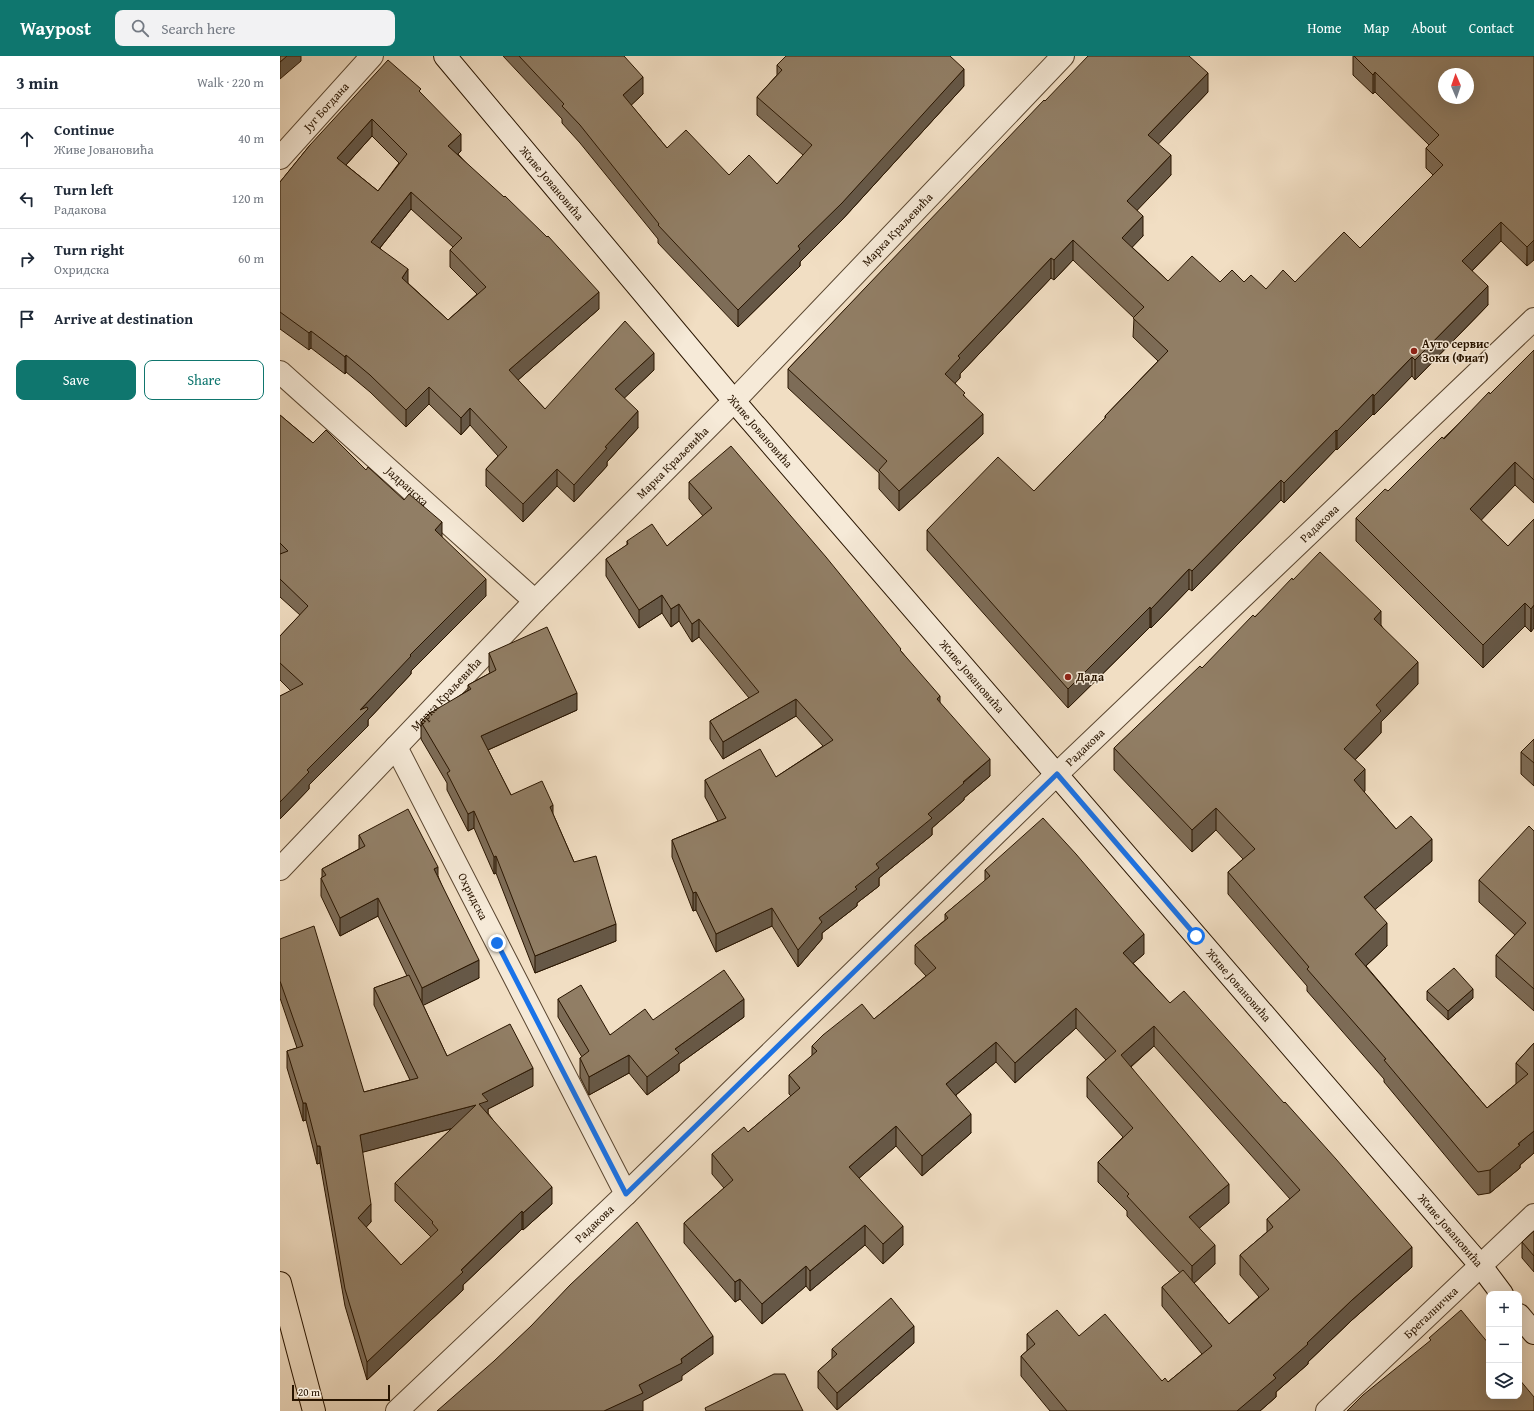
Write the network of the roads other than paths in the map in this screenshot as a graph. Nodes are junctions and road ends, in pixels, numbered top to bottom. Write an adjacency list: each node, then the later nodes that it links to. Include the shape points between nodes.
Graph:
1 (372, 56): 4 (street, Југ Богдана)
2 (445, 56): 7 (street, Живе Јовановића)
3 (1063, 56): 7 (street, Марка Краљевића)
4 (280, 158)
5 (1534, 319): 10 (street, Радакова)
6 (280, 372): 8 (street, Јадранска)
7 (734, 401): 8 (street, Марка Краљевића); 10 (street, Живе Јовановића)
8 (534, 601): 9 (street, Марка Краљевића)
9 (396, 747): 11 (street, Марка Краљевића); 12 (street, Охридска)
10 (1057, 774): 12 (street, Радакова); 14 (street, Живе Јовановића)
11 (280, 869)
12 (626, 1194): 20 (street, Радакова)
13 (1534, 1215): 14 (street, Брегалничка)
14 (1481, 1266): 16 (street, Живе Јовановића); 21 (street, Брегалничка)
15 (280, 1283): 19 (main road)
16 (1500, 1291)
17 (1522, 1319): 18 (street)
18 (1534, 1333)
19 (314, 1411)
20 (397, 1411)
21 (1327, 1411)

